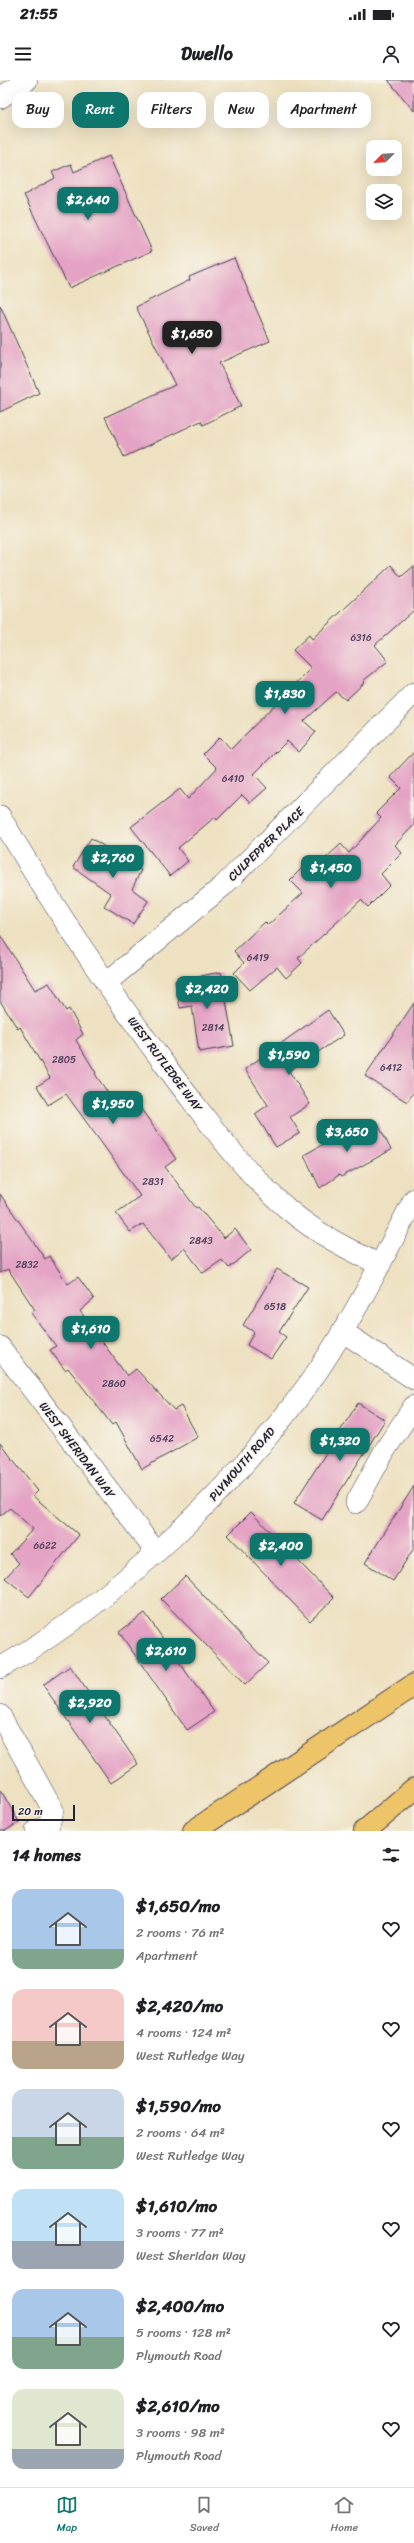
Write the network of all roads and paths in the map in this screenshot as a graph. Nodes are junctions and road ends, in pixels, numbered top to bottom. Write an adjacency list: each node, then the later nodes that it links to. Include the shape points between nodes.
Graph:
1 (27, 80): 2 (street)
2 (0, 98)
3 (414, 693): 5 (street, CULPEPPER PLACE, via 223,886)
4 (0, 816): 5 (street, WEST RUTLEDGE WAY, via 30,867)
5 (106, 983): 7 (street, WEST RUTLEDGE WAY, via 199,1110 267,1190 323,1236)
6 (414, 1199): 7 (street, PLYMOUTH ROAD)
7 (380, 1265): 8 (street, PLYMOUTH ROAD)
8 (342, 1331): 10 (street); 13 (street, PLYMOUTH ROAD, via 318,1369 280,1420 211,1500)
9 (0, 1347): 13 (street, WEST SHERIDAN WAY)
10 (414, 1379)
11 (414, 1406): 12 (street, via 385,1450)
12 (356, 1503)
13 (156, 1552): 14 (street, PLYMOUTH ROAD, via 79,1616)
14 (0, 1668)
15 (414, 1685): 19 (highway)
16 (0, 1715): 18 (street, via 53,1810 49,1825)
17 (414, 1789): 20 (highway)
18 (36, 1831)
19 (194, 1831)
20 (365, 1831)

